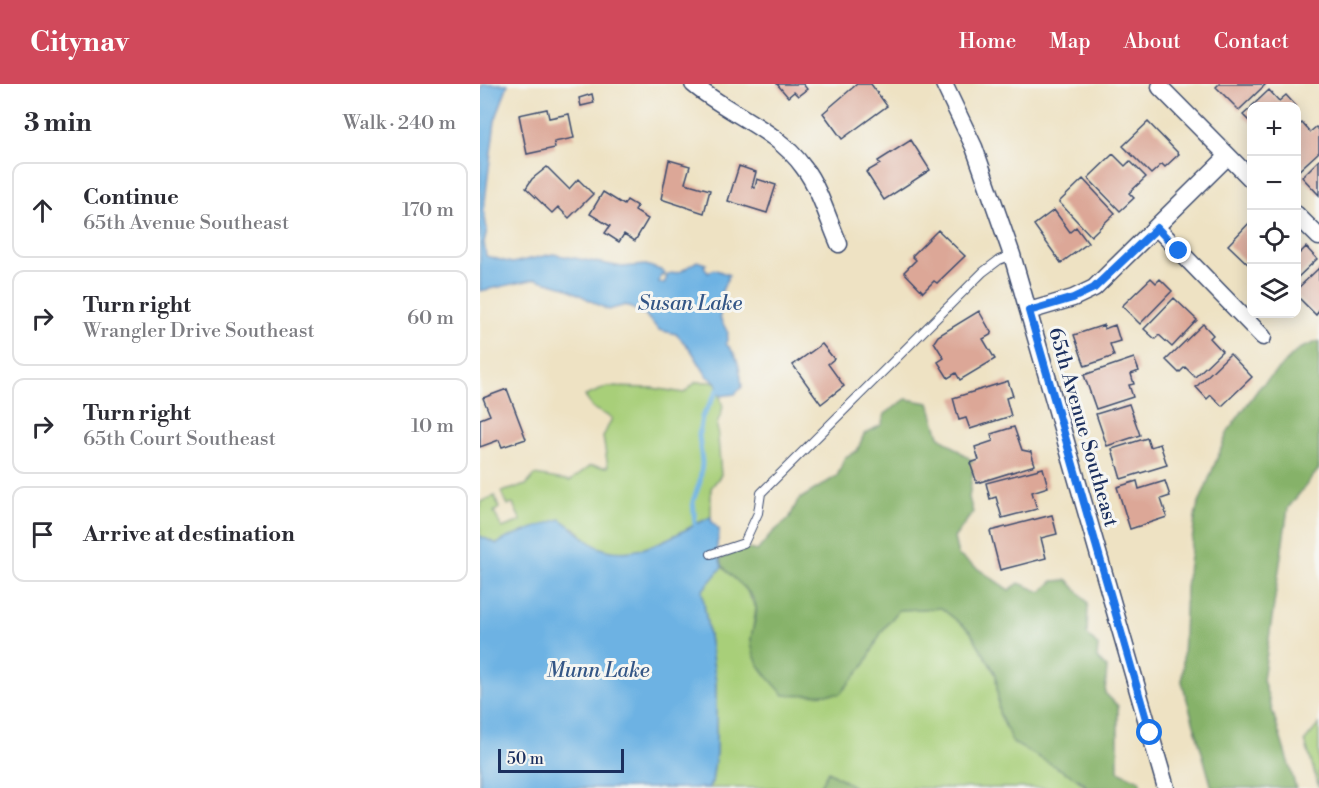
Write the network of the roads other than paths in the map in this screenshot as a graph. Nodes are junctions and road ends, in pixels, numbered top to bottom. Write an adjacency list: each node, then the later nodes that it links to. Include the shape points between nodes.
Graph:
1 (693, 84): 9 (street, via 762,129 805,168)
2 (944, 84): 10 (street, 65th Avenue Southeast, via 974,147)
3 (1160, 87): 4 (street)
4 (1228, 156): 5 (street); 7 (street)
5 (1247, 176)
6 (1301, 219): 8 (street)
7 (1157, 228): 11 (street, via 1094,288); 12 (street)
8 (1319, 237)
9 (839, 244)
10 (1012, 255): 11 (street, 65th Avenue Southeast); 13 (lane, via 983,272 761,493 758,513 744,543)
11 (1029, 311): 14 (street, 65th Avenue Southeast)
12 (1263, 337)
13 (711, 554)
14 (1166, 788)

